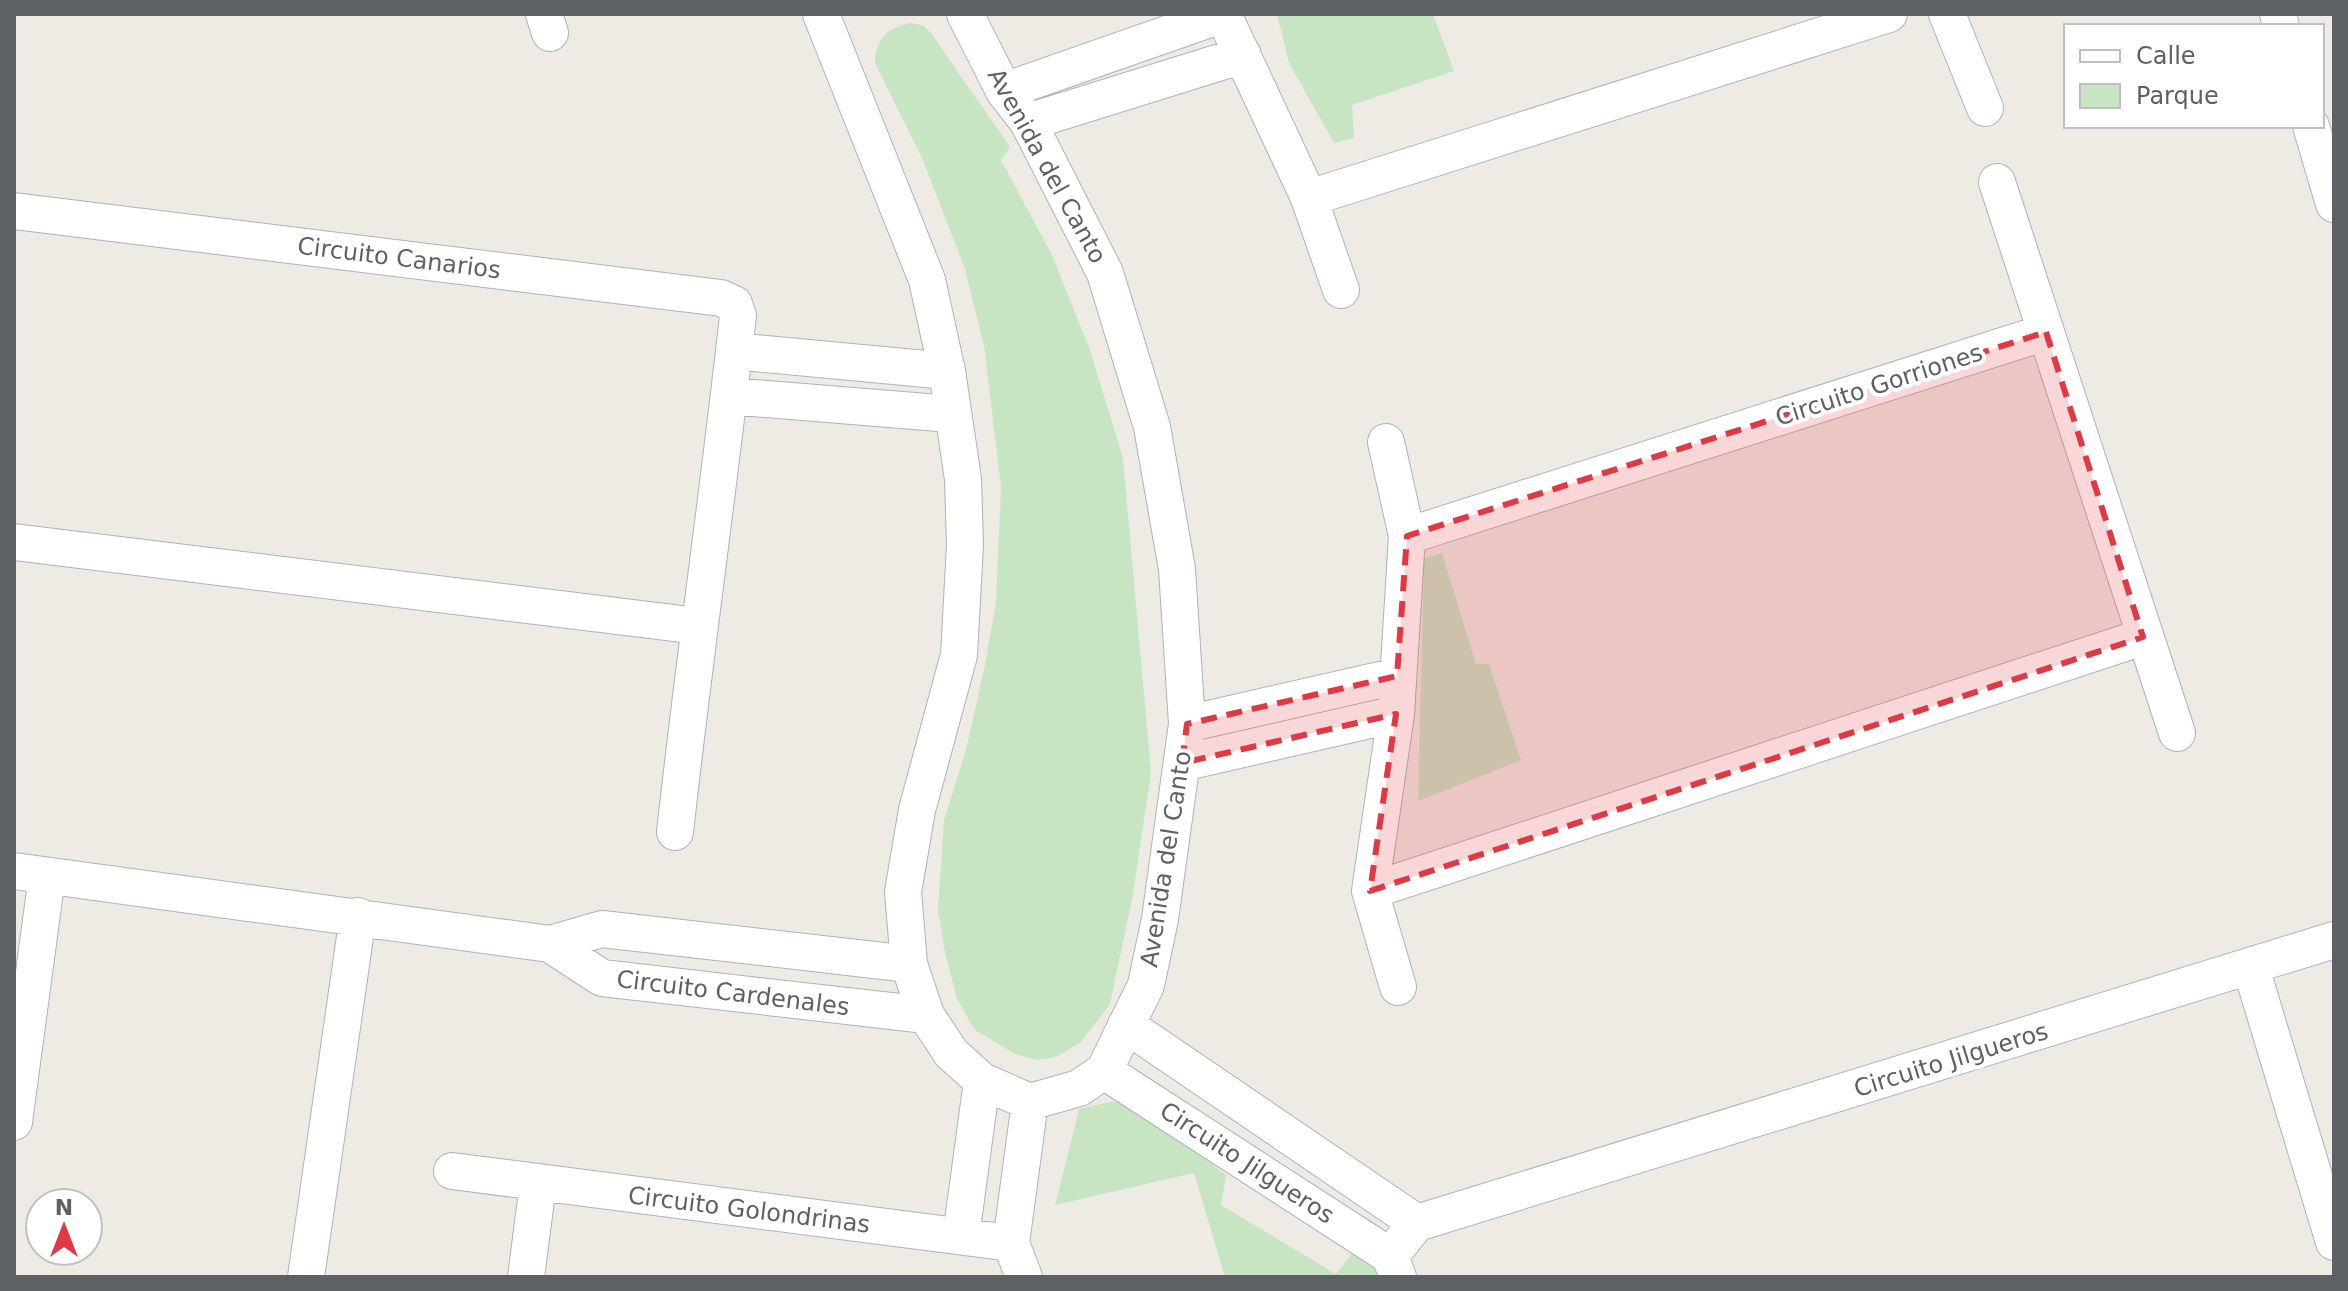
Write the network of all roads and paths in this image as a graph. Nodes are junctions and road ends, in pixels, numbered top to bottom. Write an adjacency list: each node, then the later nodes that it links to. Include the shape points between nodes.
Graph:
1 (965, 14): 7 (street, Avenida del Canto)
2 (1224, 14): 6 (street); 7 (street)
3 (1889, 14): 12 (street)
4 (1947, 14): 8 (street)
5 (831, 17): 18 (street, via 927,280)
6 (1243, 55): 9 (street); 12 (street)
7 (1004, 91): 9 (street, Avenida del Canto)
8 (1985, 108)
9 (1028, 122): 28 (street, Avenida del Canto, via 1105,273 1152,427 1177,569)
10 (2312, 128): 13 (street)
11 (1997, 182): 16 (street)
12 (1309, 198): 15 (street)
13 (2334, 204)
14 (14, 211): 17 (street, Circuito Canarios, via 721,298 734,304 738,316)
15 (1341, 290)
16 (2046, 332): 22 (street, Circuito Gorriones); 25 (street)
17 (734, 351): 18 (street); 19 (street, Circuito Canarios)
18 (947, 371): 20 (street)
19 (729, 396): 20 (street); 24 (street, Circuito Canarios)
20 (951, 414): 37 (street, via 963,479 959,655 917,810 903,892)
21 (1386, 442): 22 (street)
22 (1407, 536): 26 (street)
23 (14, 542): 24 (street)
24 (698, 626): 31 (street, Circuito Canarios)
25 (2143, 637): 29 (street); 33 (street)
26 (1397, 676): 27 (street); 28 (street)
27 (1396, 714): 30 (street); 33 (street)
28 (1187, 724): 30 (street, Avenida del Canto)
29 (2177, 733)
30 (1182, 763): 41 (street, Avenida del Canto, via 1146,985)
31 (675, 832)
32 (31, 874): 34 (street, Circuito Cardenales); 45 (street)
33 (1370, 891): 39 (street)
34 (358, 916): 36 (street, Circuito Cardenales); 53 (street)
35 (2334, 940): 38 (street, Circuito Jilgueros)
36 (550, 944): 37 (street, Circuito Cardenales, via 602,929); 40 (street, Circuito Cardenales, via 602,978)
37 (909, 964): 40 (street)
38 (2251, 968): 48 (street, Circuito Jilgueros); 50 (street)
39 (1398, 987)
40 (926, 1015): 43 (street, via 951,1053)
41 (1126, 1025): 42 (street, Avenida del Canto); 48 (street)
42 (1104, 1071): 44 (street, via 1079,1088); 52 (street, Circuito Jilgueros)
43 (982, 1081): 44 (street); 49 (street)
44 (1030, 1102): 51 (street)
45 (14, 1122)
46 (452, 1171): 47 (street, Circuito Golondrinas)
47 (538, 1184): 49 (street, Circuito Golondrinas); 54 (street)
48 (1417, 1223): 52 (street, Circuito Jilgueros)
49 (961, 1236): 51 (street, Circuito Golondrinas)
50 (2334, 1242)
51 (1011, 1243): 55 (street)
52 (1394, 1266)
53 (306, 1277)
54 (526, 1277)
55 (1024, 1277)

